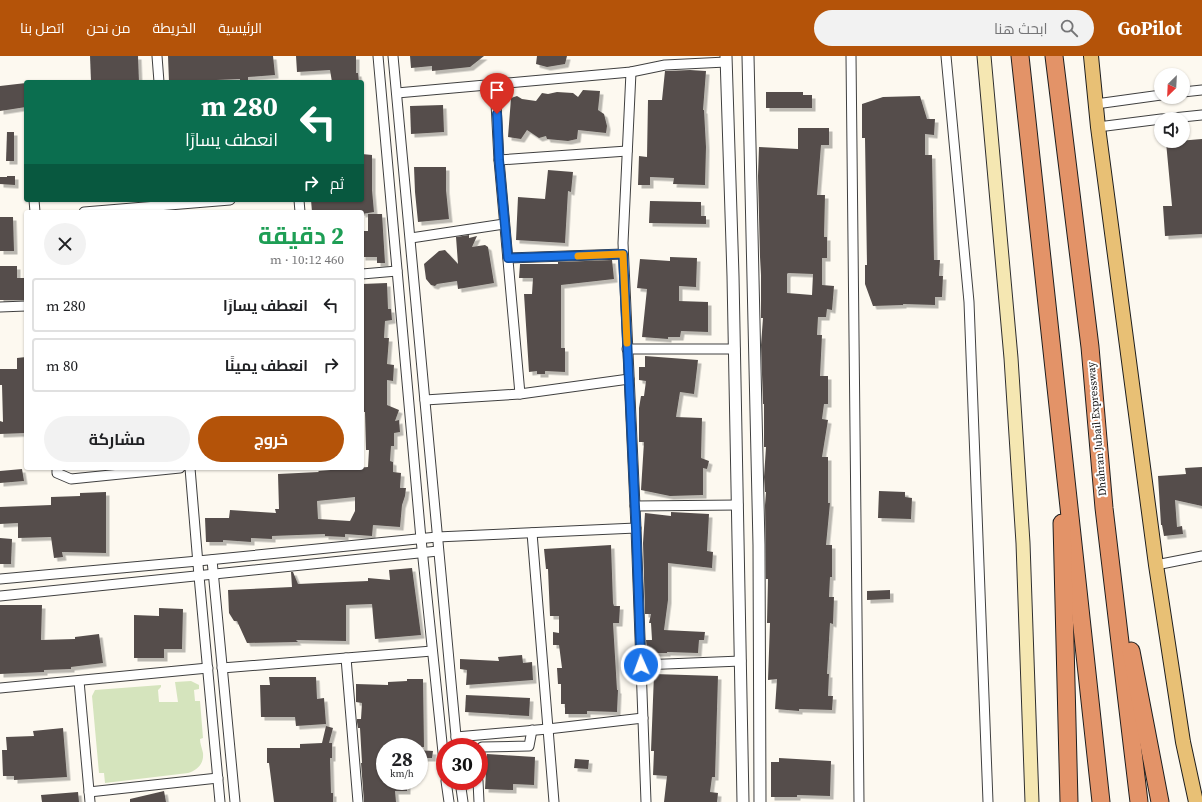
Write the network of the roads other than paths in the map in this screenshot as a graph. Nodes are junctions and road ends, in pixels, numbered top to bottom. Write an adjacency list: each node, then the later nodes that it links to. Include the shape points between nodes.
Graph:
1 (157, 56): 15 (street)
2 (378, 56): 35 (street)
3 (394, 56): 19 (street)
4 (748, 56): 94 (street, via 758,537)
5 (851, 56): 95 (street)
6 (946, 56): 96 (street, via 969,302)
7 (984, 56): 97 (main road, via 1011,358 1023,543)
8 (1020, 56): 44 (highway)
9 (1054, 56): 26 (highway, Dhahran Jubail Expressway)
10 (1062, 56): 26 (highway)
11 (1091, 56): 21 (main road)
12 (726, 59): 13 (street); 39 (street)
13 (665, 60): 14 (street)
14 (631, 72): 16 (street); 27 (street)
15 (159, 80)
16 (496, 84): 19 (street); 28 (street)
17 (1202, 90): 18 (street)
18 (1190, 91)
19 (397, 93): 32 (street)
20 (1154, 96): 21 (street)
21 (1096, 104): 25 (main road)
22 (1202, 115): 23 (street)
23 (1190, 116)
24 (1154, 120): 25 (street)
25 (1098, 127): 60 (main road)
26 (1063, 134): 50 (highway, Dhahran Jubail Expressway, via 1090,347)
27 (627, 151): 28 (street); 33 (street)
28 (499, 160): 31 (street)
29 (206, 202): 30 (street)
30 (108, 210)
31 (504, 224): 32 (street); 34 (street)
32 (411, 238): 43 (street)
33 (623, 254): 34 (street); 40 (street)
34 (508, 258): 42 (street)
35 (397, 271): 36 (street); 54 (street)
36 (364, 274)
37 (24, 306): 38 (street)
38 (0, 307)
39 (735, 348): 40 (street); 48 (street)
40 (628, 349): 41 (street)
41 (629, 379): 42 (street); 49 (street)
42 (520, 394): 43 (street)
43 (425, 400): 53 (street)
44 (1060, 409): 98 (highway); 99 (highway)
45 (57, 470): 46 (street, via 57,473 71,479)
46 (160, 470)
47 (190, 470): 59 (street)
48 (738, 505): 49 (street); 67 (street)
49 (635, 506): 51 (street)
50 (1104, 508): 100 (highway, Dhahran Jubail Expressway); 101 (highway)
51 (636, 528): 52 (street); 68 (street)
52 (532, 533): 53 (street); 74 (street)
53 (437, 537): 54 (street); 55 (street)
54 (421, 538): 56 (street); 58 (street)
55 (438, 552): 56 (street); 76 (street)
56 (422, 553): 61 (street); 65 (street)
57 (1202, 556): 60 (street)
58 (212, 560): 59 (street); 61 (street)
59 (198, 561): 62 (street); 63 (street)
60 (1156, 565): 102 (main road, via 1183,742)
61 (213, 575): 62 (street); 70 (street)
62 (199, 576): 64 (street); 69 (street)
63 (0, 579)
64 (0, 596)
65 (432, 651): 66 (street); 77 (street)
66 (346, 658): 70 (street); 87 (street)
67 (741, 661): 68 (street); 93 (street)
68 (641, 665): 73 (street)
69 (208, 668): 71 (street); 79 (street)
70 (222, 668): 86 (street)
71 (79, 681): 72 (street); 83 (street)
72 (0, 688)
73 (643, 718): 74 (street); 92 (street)
74 (548, 729): 75 (street); 91 (street)
75 (532, 730): 76 (street); 78 (street, via 529,746)
76 (456, 737)
77 (441, 738)
78 (488, 747)
79 (218, 778): 83 (street); 85 (street)
80 (447, 790): 88 (street)
81 (461, 790): 89 (street)
82 (478, 790): 90 (street)
83 (89, 792): 84 (street)
84 (90, 802)
85 (220, 802)
86 (235, 802)
87 (358, 802)
88 (449, 802)
89 (463, 802)
90 (479, 802)
91 (554, 802)
92 (646, 802)
93 (743, 802)
94 (760, 802)
95 (859, 802)
96 (988, 802)
97 (1032, 802)
98 (1069, 802)
99 (1102, 802)
100 (1139, 802)
101 (1160, 802)
102 (1196, 802)

